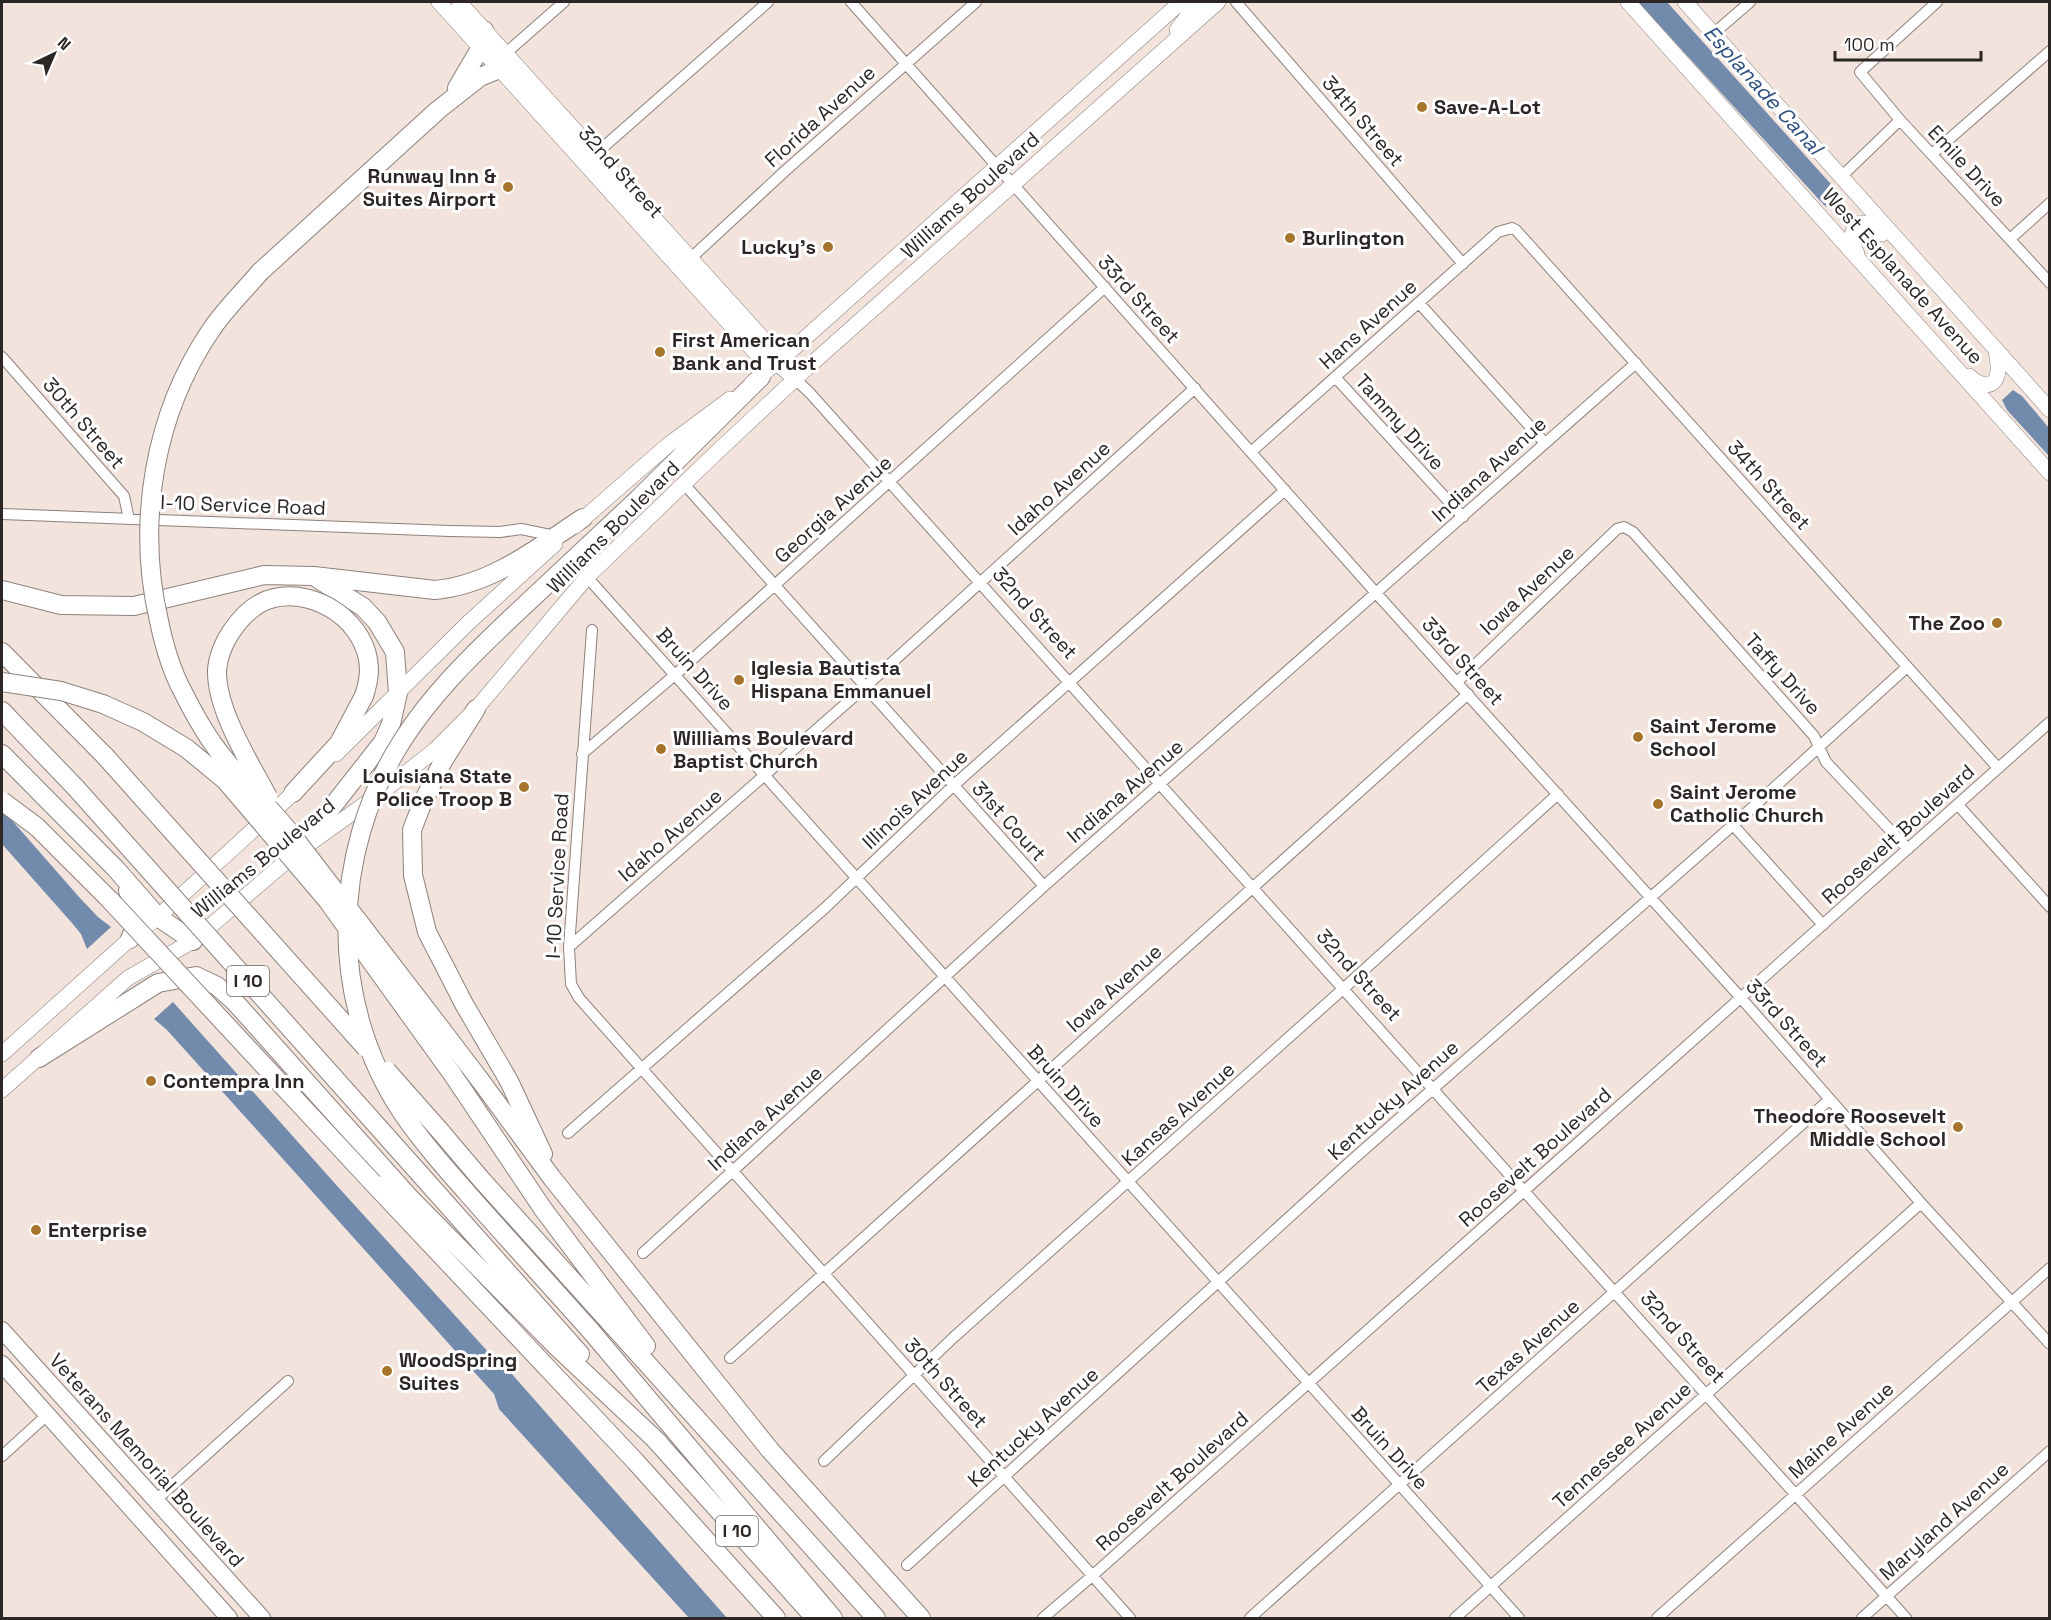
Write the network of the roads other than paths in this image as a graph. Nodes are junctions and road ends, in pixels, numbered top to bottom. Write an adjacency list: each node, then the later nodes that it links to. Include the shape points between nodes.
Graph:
1 (439, 2): 16 (main road, 32nd Street)
2 (459, 2): 16 (main road, 32nd Street)
3 (564, 2): 19 (street)
4 (768, 2): 24 (street)
5 (851, 2): 20 (street, 33rd Street)
6 (975, 2): 20 (street, Florida Avenue)
7 (1181, 2): 25 (main road, Williams Boulevard)
8 (1198, 2): 18 (main road)
9 (1218, 2): 18 (main road, Williams Boulevard)
10 (1236, 2): 34 (street, 34th Street)
11 (1628, 2): 33 (main road, West Esplanade Avenue)
12 (1685, 2): 15 (main road, West Esplanade Avenue)
13 (1750, 2): 15 (street)
14 (1937, 2): 22 (street, Emile Drive, via 1860,72)
15 (1713, 34): 26 (main road, West Esplanade Avenue)
16 (483, 39): 19 (main road, 32nd Street); 21 (highway, via 461,84)
17 (2049, 51): 23 (street)
18 (1159, 54): 27 (main road, Williams Boulevard)
19 (504, 62): 21 (highway); 24 (main road, 32nd Street)
20 (906, 64): 25 (street, 33rd Street); 32 (street, Florida Avenue)
21 (438, 110): 91 (highway, bridge, via 260,272 212,330 189,368 169,416 152,484 148,546 153,596 182,692 222,756)
22 (1900, 120): 23 (street, Emile Drive); 26 (street)
23 (1932, 154): 30 (street, Emile Drive)
24 (591, 159): 31 (main road, 32nd Street)
25 (997, 166): 27 (street, 33rd Street); 42 (main road, Williams Boulevard)
26 (1841, 177): 37 (main road, West Esplanade Avenue)
27 (1014, 185): 36 (street, 33rd Street); 46 (main road, Williams Boulevard)
28 (2049, 203): 30 (street)
29 (1512, 228): 34 (street, Hans Avenue, via 1498,232); 43 (street, 34th Street)
30 (2010, 239): 35 (street, Emile Drive)
31 (666, 243): 32 (main road, 32nd Street); 42 (main road, 32nd Street, via 755,352)
32 (690, 260): 42 (main road, 32nd Street, via 766,342)
33 (1862, 262): 37 (main road, via 1852,237 1854,228 1862,222 1874,225 1935,291); 39 (main road, West Esplanade Avenue)
34 (1463, 264): 38 (street, Hans Avenue)
35 (2049, 283)
36 (1105, 287): 47 (street, 33rd Street); 52 (street, Georgia Avenue)
37 (1944, 292): 40 (main road, West Esplanade Avenue)
38 (1419, 303): 45 (street, Hans Avenue); 49 (street)
39 (1941, 350): 40 (main road, via 1973,380 1986,386 1998,375); 51 (main road, West Esplanade Avenue)
40 (1996, 351): 48 (main road, West Esplanade Avenue)
41 (2, 357): 58 (street, 30th Street, via 124,496)
42 (777, 363): 44 (main road, Williams Boulevard); 46 (main road, 32nd Street)
43 (1636, 363): 49 (street, Indiana Avenue); 69 (street, 34th Street)
44 (761, 377): 57 (main road, Williams Boulevard, via 668,445); 155 (highway, bridge, via 459,669 421,714 384,772 364,820 353,860 347,952 366,1041 402,1113 430,1151 590,1330)
45 (1335, 377): 50 (street, Hans Avenue); 56 (street, Tammy Drive)
46 (795, 379): 52 (street, 32nd Street); 53 (main road, Williams Boulevard)
47 (1194, 388): 50 (street, 33rd Street); 63 (street, Idaho Avenue)
48 (2049, 410)
49 (1544, 442): 56 (street, Indiana Avenue)
50 (1251, 452): 54 (street, 33rd Street)
51 (2049, 473)
52 (890, 482): 63 (street, 32nd Street); 64 (street, Georgia Avenue)
53 (684, 484): 62 (main road, Williams Boulevard); 64 (street, 31st Court)
54 (1286, 490): 66 (street, 33rd Street); 72 (street, Illinois Avenue)
55 (2, 514): 58 (street, I-10 Service Road)
56 (1463, 517): 66 (street, Indiana Avenue)
57 (583, 518): 60 (highway); 75 (main road, Williams Boulevard, via 466,624)
58 (129, 519): 60 (street, I-10 Service Road, via 450,531 521,529)
59 (1625, 528): 73 (street, Iowa Avenue, via 1617,530); 80 (street, Taffy Drive, via 1633,532)
60 (555, 536): 61 (highway, via 491,575 453,589)
61 (314, 576): 65 (highway, via 264,575 134,606 61,605); 75 (highway, via 363,607 377,622 395,652)
62 (587, 577): 70 (street, Bruin Drive); 77 (main road, Williams Boulevard)
63 (981, 583): 72 (street, 32nd Street); 74 (street, Idaho Avenue)
64 (776, 585): 70 (street, Georgia Avenue); 74 (street, 31st Court)
65 (2, 590)
66 (1376, 593): 73 (street, 33rd Street); 85 (street, Indiana Avenue)
67 (592, 630): 82 (street, I-10 Service Road)
68 (2, 652): 138 (highway, I 10, bridge, via 105,756)
69 (1907, 667): 80 (street, Kentucky Avenue); 83 (street, 34th Street)
70 (676, 674): 82 (street, Georgia Avenue); 84 (street, Bruin Drive)
71 (2, 682): 138 (highway, bridge, via 103,704 186,748 225,780 327,900 453,1075 543,1209)
72 (1069, 682): 85 (street, 32nd Street); 86 (street, Illinois Avenue)
73 (1457, 682): 76 (street, 33rd Street)
74 (866, 686): 84 (street, Idaho Avenue); 86 (street, 31st Court)
75 (398, 693): 87 (main road, Williams Boulevard); 94 (highway, via 392,724 383,742)
76 (1467, 694): 88 (street, 33rd Street); 98 (street, Iowa Avenue)
77 (476, 710): 94 (main road, Williams Boulevard, via 435,750); 118 (highway, via 443,761 412,830 413,875 427,932 536,1135)
78 (2, 711): 137 (highway, I 10, bridge, via 76,788)
79 (2049, 722): 83 (street, Roosevelt Boulevard)
80 (1820, 746): 92 (street, Kentucky Avenue); 93 (street, Taffy Drive, via 1826,762)
81 (2, 754): 95 (highway)
82 (582, 754): 105 (street, I-10 Service Road)
83 (1998, 768): 90 (street, Roosevelt Boulevard)
84 (765, 775): 96 (street, Bruin Drive); 105 (street, Idaho Avenue)
85 (1160, 784): 97 (street, Indiana Avenue); 98 (street, 32nd Street)
86 (953, 786): 96 (street, Illinois Avenue); 97 (street, 31st Court)
87 (293, 794): 91 (highway, bridge, via 339,743 364,696 369,669 367,653 348,622 314,600 292,597 274,598 252,609 228,637 217,671 230,723); 101 (main road, Williams Boulevard)
88 (1558, 794): 99 (street, 33rd Street); 107 (street, Kansas Avenue)
89 (2, 801): 153 (highway, bridge, via 37,827 110,900 635,1461)
90 (1958, 805): 93 (street, Roosevelt Boulevard); 100 (street)
91 (282, 822): 118 (highway, bridge)
92 (1733, 825): 99 (street, Kentucky Avenue); 102 (street)
93 (1908, 849): 102 (street, Roosevelt Boulevard)
94 (295, 854): 104 (main road, Williams Boulevard)
95 (116, 869): 101 (highway); 103 (highway, via 138,908 138,921)
96 (858, 878): 106 (street, Bruin Drive); 111 (street, Illinois Avenue)
97 (1044, 886): 106 (street, Indiana Avenue)
98 (1253, 888): 107 (street, 32nd Street); 112 (street, Iowa Avenue)
99 (1651, 897): 108 (street, 33rd Street); 113 (street, Kentucky Avenue)
100 (2049, 905)
101 (158, 917): 103 (main road, Williams Boulevard); 104 (highway)
102 (1823, 925): 108 (street, Roosevelt Boulevard)
103 (130, 939): 109 (main road, Williams Boulevard)
104 (193, 941): 110 (main road, Williams Boulevard, via 128,978)
105 (569, 947): 111 (street, I-10 Service Road, via 571,984 579,998)
106 (946, 977): 112 (street, Bruin Drive); 117 (street, Indiana Avenue)
107 (1343, 989): 113 (street, 32nd Street); 119 (street, Kansas Avenue)
108 (1741, 998): 115 (street, 33rd Street); 120 (street, Roosevelt Boulevard)
109 (2, 1054)
110 (39, 1058): 114 (main road, Williams Boulevard); 137 (highway, via 158,983 196,976 217,986 409,1197 556,1346)
111 (640, 1069): 116 (street, Illinois Avenue); 117 (street, I-10 Service Road)
112 (1037, 1080): 119 (street, Bruin Drive); 124 (street, Iowa Avenue)
113 (1433, 1089): 120 (street, 32nd Street); 125 (street, Kentucky Avenue)
114 (2, 1090)
115 (1830, 1099): 121 (street, 33rd Street); 126 (street, Texas Avenue)
116 (568, 1133)
117 (733, 1173): 122 (street, Indiana Avenue); 124 (street, 30th Street)
118 (552, 1178): 157 (highway, via 770,1450)
119 (1128, 1183): 125 (street, Bruin Drive); 132 (street, Kansas Avenue)
120 (1524, 1191): 126 (street, 32nd Street); 134 (street, Roosevelt Boulevard)
121 (1921, 1203): 127 (street, 33rd Street); 135 (street, Tennessee Avenue)
122 (644, 1253)
123 (2049, 1268): 127 (street, Maine Avenue)
124 (824, 1275): 130 (street, Iowa Avenue); 132 (street, 30th Street)
125 (1218, 1283): 134 (street, Bruin Drive); 142 (street, Kentucky Avenue)
126 (1615, 1292): 135 (street, 32nd Street); 143 (street, Texas Avenue)
127 (2012, 1302): 129 (street, 33rd Street); 144 (street, Maine Avenue)
128 (4, 1335): 145 (main road, Veterans Memorial Boulevard)
129 (2049, 1344)
130 (730, 1358)
131 (2, 1364): 136 (main road)
132 (914, 1375): 141 (street, Kansas Avenue); 142 (street, 30th Street)
133 (288, 1381): 145 (street)
134 (1308, 1383): 143 (street, Bruin Drive); 148 (street, Roosevelt Boulevard)
135 (1705, 1394): 144 (street, 32nd Street); 149 (street, Tennessee Avenue)
136 (47, 1415): 140 (street); 146 (main road, via 81,1442 168,1539 177,1541); 151 (main road)
137 (659, 1443): 154 (highway, I 10)
138 (723, 1448): 156 (highway, I 10)
139 (2049, 1451): 150 (street, Maryland Avenue)
140 (2, 1456)
141 (824, 1461)
142 (1006, 1477): 147 (street, Kentucky Avenue); 148 (street, 30th Street)
143 (1400, 1485): 149 (street, Bruin Drive); 160 (street, Texas Avenue)
144 (1795, 1494): 150 (street, 32nd Street); 163 (street, Maine Avenue)
145 (156, 1500): 146 (main road, Veterans Memorial Boulevard)
146 (186, 1534): 152 (main road, Veterans Memorial Boulevard)
147 (907, 1565)
148 (1092, 1576): 158 (street, Roosevelt Boulevard); 159 (street, 30th Street)
149 (1490, 1587): 161 (street, Tennessee Avenue); 162 (street, Bruin Drive)
150 (1886, 1596): 164 (street, Maryland Avenue); 165 (street, 32nd Street)
151 (228, 1618)
152 (262, 1618)
153 (776, 1618)
154 (815, 1618)
155 (833, 1618)
156 (876, 1618)
157 (921, 1618)
158 (1042, 1618)
159 (1130, 1618)
160 (1250, 1618)
161 (1455, 1618)
162 (1518, 1618)
163 (1657, 1618)
164 (1862, 1618)
165 (1906, 1618)

